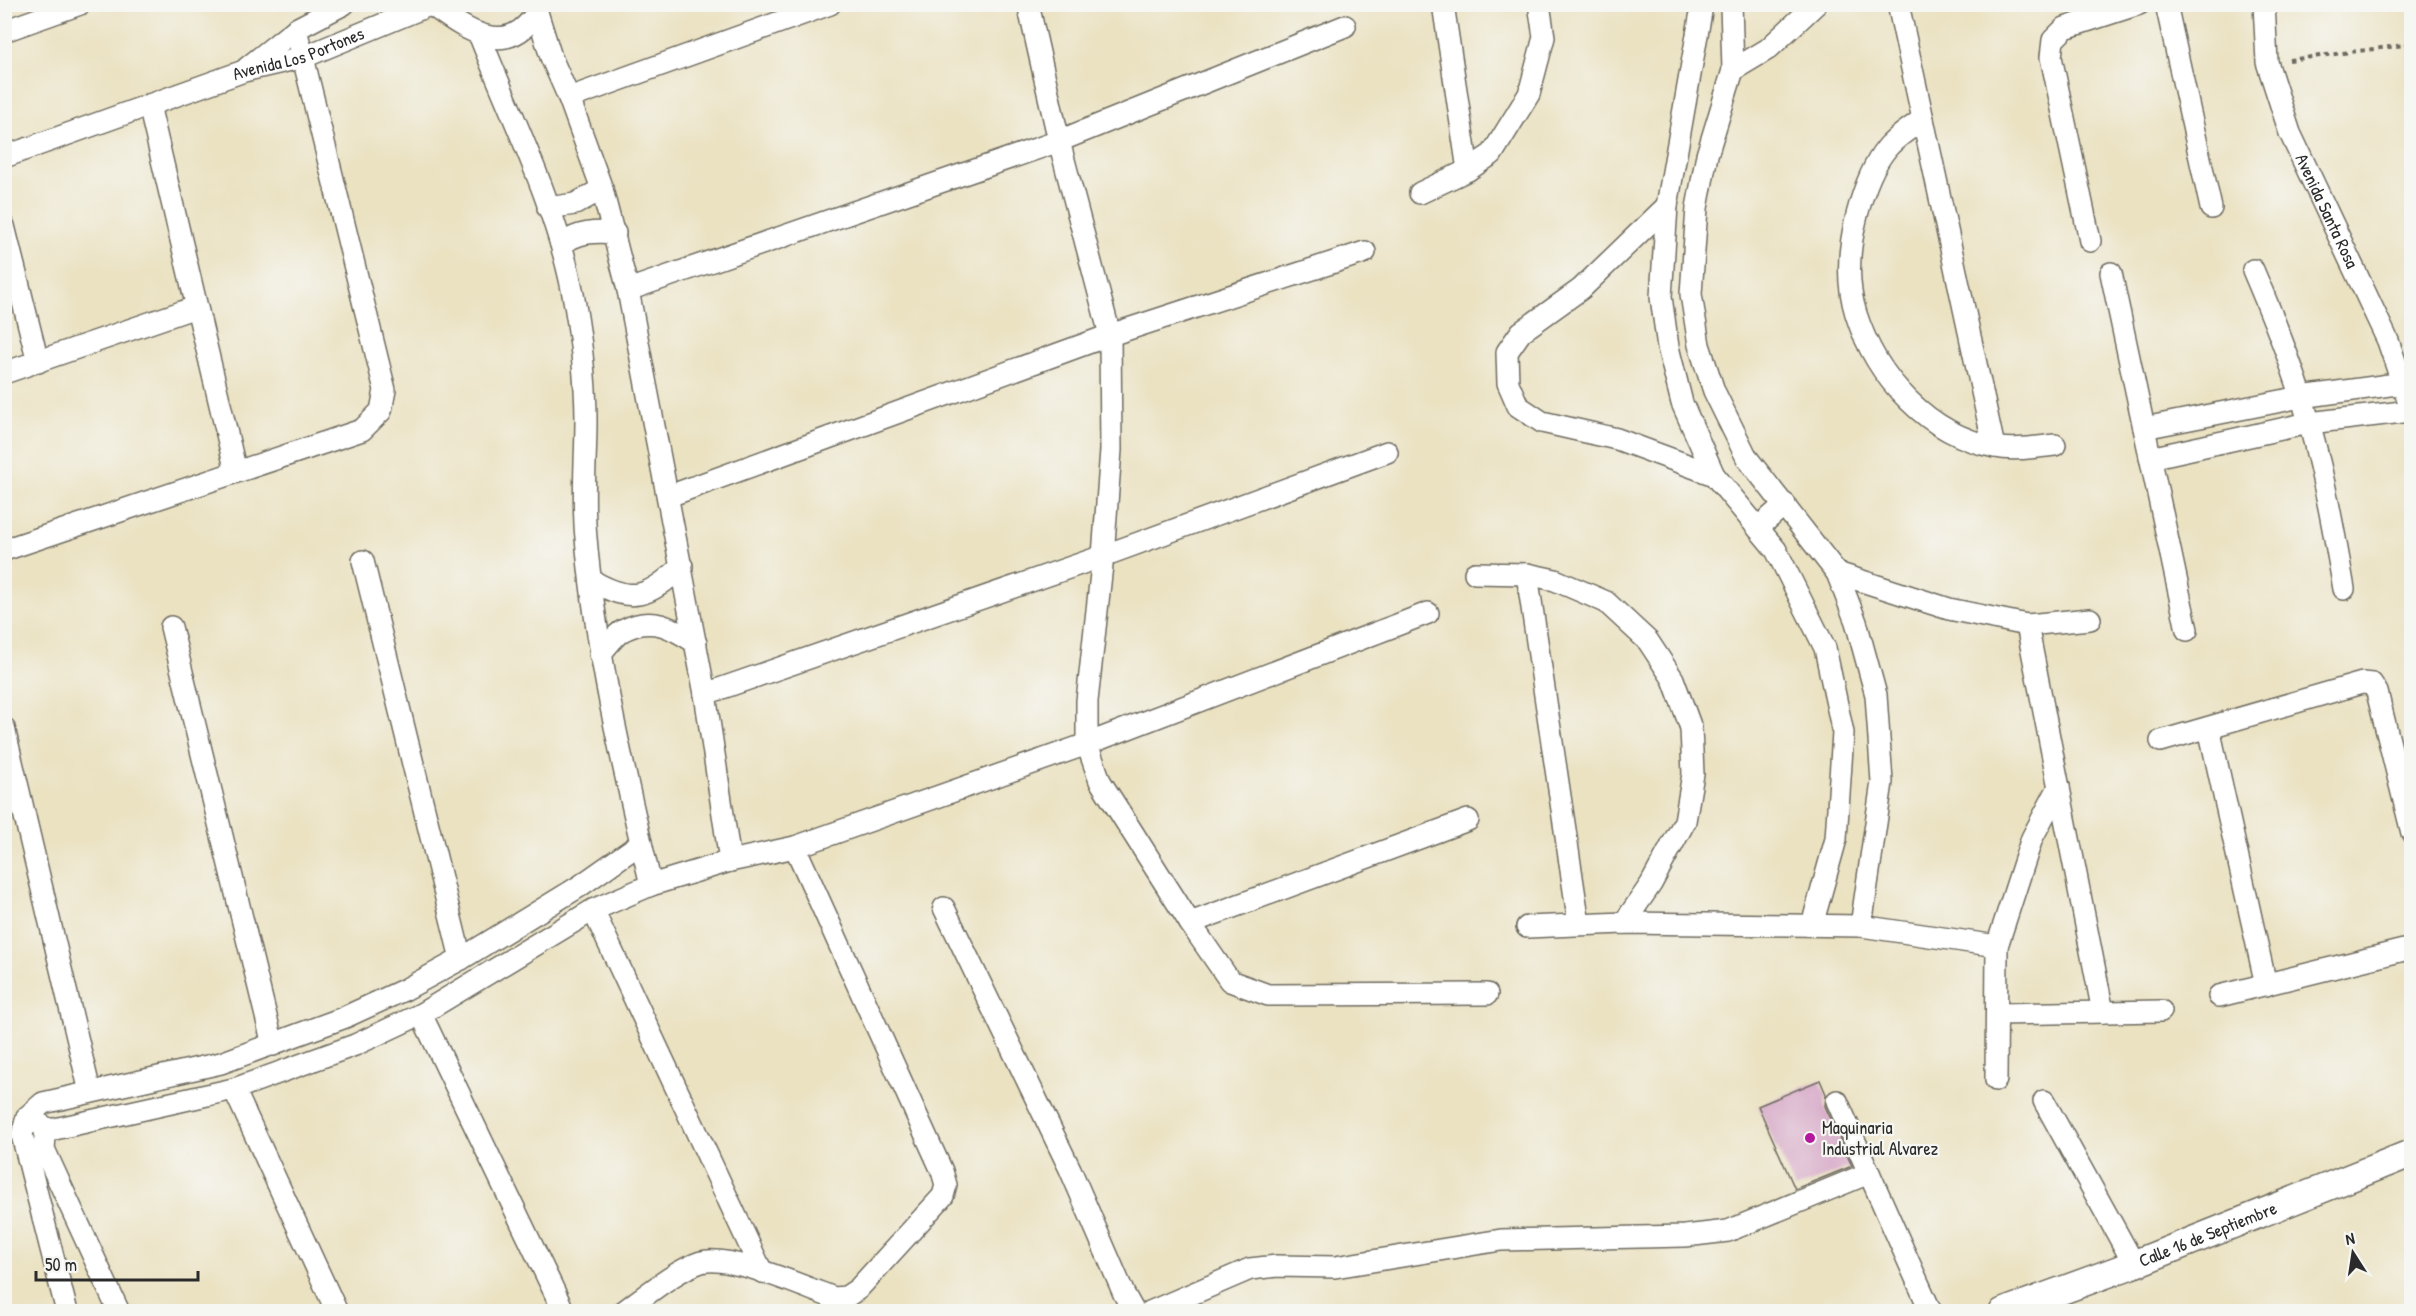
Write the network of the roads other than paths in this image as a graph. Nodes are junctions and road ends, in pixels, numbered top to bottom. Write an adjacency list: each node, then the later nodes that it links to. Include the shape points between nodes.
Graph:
1 (80, 4): 18 (street)
2 (344, 4): 17 (street, Avenida Los Portones)
3 (830, 4): 23 (street)
4 (1028, 4): 26 (street)
5 (1443, 4): 30 (street)
6 (1539, 4): 30 (street, via 1544,37 1529,94 1492,154)
7 (1700, 4): 27 (street)
8 (1731, 4): 21 (street)
9 (1816, 4): 21 (street, via 1768,49)
10 (1898, 4): 25 (street)
11 (2139, 4): 38 (street, via 2065,28 2053,40 2051,57)
12 (2166, 4): 35 (street)
13 (2264, 4): 48 (street, Avenida Santa Rosa, via 2267,62 2290,133)
14 (431, 5): 19 (street); 20 (street, Avenida Los Portones)
15 (537, 8): 19 (street, via 530,24 512,35 492,39); 23 (street, via 551,57)
16 (1345, 26): 26 (street)
17 (296, 29): 20 (street); 22 (street, Avenida Los Portones)
18 (4, 31)
19 (479, 34): 34 (street)
20 (304, 57): 22 (street, Avenida Los Portones); 57 (street, via 385,390 381,411 362,430)
21 (1732, 70): 28 (street)
22 (244, 71): 24 (street)
23 (569, 98): 31 (street)
24 (150, 105): 29 (street); 44 (street)
25 (1923, 119): 54 (street); 54 (street, via 1888,147 1874,168 1862,199 1850,259 1854,304 1882,370 1907,399 1931,420)
26 (1059, 141): 43 (street); 45 (street)
27 (1677, 149): 28 (street); 33 (street)
28 (1707, 155): 60 (street, via 1697,208 1691,294 1700,345 1714,391 1747,458)
29 (4, 158)
30 (1468, 170): 32 (street)
31 (602, 189): 34 (street, via 575,204); 37 (street)
32 (1420, 193)
33 (1667, 206): 58 (street, via 1661,297 1668,347 1682,403); 58 (street, via 1581,289 1521,332 1508,352 1508,382 1518,406 1542,422 1617,439)
34 (549, 208): 39 (street)
35 (2211, 208)
36 (4, 226): 46 (street)
37 (615, 233): 39 (street, via 585,232); 43 (street)
38 (2090, 241)
39 (561, 244): 69 (street, via 578,323 586,417 585,536)
40 (1365, 252): 45 (street)
41 (2253, 270): 49 (street)
42 (2111, 273): 52 (street)
43 (628, 290): 59 (street)
44 (196, 307): 46 (street); 57 (street)
45 (1110, 335): 59 (street); 63 (street, via 1111,450)
46 (38, 362): 47 (street)
47 (4, 373)
48 (2404, 382): 49 (street); 50 (street, Avenida Santa Rosa)
49 (2301, 397): 51 (street); 52 (street)
50 (2411, 411): 51 (street)
51 (2309, 423): 56 (street); 70 (street, via 2330,506)
52 (2144, 428): 56 (street)
53 (2055, 445): 54 (street)
54 (1994, 447)
55 (1387, 452): 63 (street)
56 (2150, 458): 75 (street)
57 (236, 472): 62 (street)
58 (1714, 475): 61 (street)
59 (669, 496): 65 (street)
60 (1785, 504): 61 (street); 67 (street)
61 (1758, 528): 95 (street, via 1776,550 1825,648 1843,733 1836,839)
62 (4, 550)
63 (1103, 555): 78 (street); 82 (street, via 1087,701)
64 (363, 561): 100 (street)
65 (682, 566): 69 (street, via 663,584 639,594 614,593); 76 (street)
66 (1475, 573): 68 (street)
67 (1837, 573): 73 (street, via 1949,609); 96 (street, via 1856,622 1876,696 1880,749 1882,782)
68 (1527, 574): 93 (street, via 1555,580 1606,602 1648,642 1673,679 1691,729 1693,774 1685,821 1651,885); 94 (street)
69 (591, 580): 77 (street)
70 (2344, 589)
71 (1428, 613): 82 (street)
72 (2090, 619): 73 (street)
73 (2027, 625): 83 (street)
74 (171, 627): 109 (street)
75 (2187, 630)
76 (696, 643): 77 (street, via 670,626 646,623 623,630); 78 (street)
77 (600, 654): 86 (street)
78 (705, 694): 88 (street)
79 (4, 728): 113 (street)
80 (2209, 728): 81 (street); 85 (street, via 2362,683 2372,684 2378,692); 101 (street)
81 (2161, 741)
82 (1088, 744): 87 (street); 92 (street, via 1100,781)
83 (2059, 787): 98 (street, via 2032,838); 105 (street)
84 (1468, 820): 92 (street)
85 (2412, 832)
86 (641, 843): 89 (street); 100 (street, via 580,886)
87 (795, 846): 88 (street); 121 (street, via 946,1185 943,1196 858,1289 846,1297 834,1298)
88 (730, 861): 89 (street)
89 (651, 885): 91 (street)
90 (944, 908): 127 (street)
91 (593, 910): 106 (street); 121 (street)
92 (1190, 923): 102 (street, via 1230,981 1268,995)
93 (1624, 923): 94 (street); 95 (street)
94 (1579, 924): 97 (street)
95 (1812, 925): 96 (street)
96 (1862, 926): 98 (street)
97 (1527, 927)
98 (1997, 946): 107 (street)
99 (2412, 948): 101 (street)
100 (461, 959): 108 (street)
101 (2266, 985): 103 (street)
102 (1487, 994)
103 (2219, 996)
104 (2161, 1011): 105 (street)
105 (2103, 1012): 107 (street)
106 (421, 1014): 110 (street); 125 (street)
107 (1998, 1014): 111 (street)
108 (344, 1018): 109 (street); 110 (street)
109 (273, 1045): 113 (street, via 221,1063)
110 (355, 1045): 112 (street)
111 (1996, 1080)
112 (234, 1089): 117 (street); 124 (street)
113 (90, 1092): 116 (street, via 43,1103)
114 (1837, 1101): 119 (street)
115 (2044, 1101): 120 (street)
116 (27, 1117): 117 (street); 122 (street, via 22,1135)
117 (50, 1130): 123 (street, via 44,1149)
118 (2412, 1153): 120 (street, Calle 16 de Septiembre)
119 (1869, 1173): 128 (street, via 1728,1231 1685,1236 1501,1240 1335,1267 1250,1269); 129 (street)
120 (2134, 1264): 130 (street, Calle 16 de Septiembre)
121 (762, 1272): 126 (street, via 725,1261 702,1262)
122 (67, 1311)
123 (119, 1311)
124 (338, 1311)
125 (564, 1311)
126 (623, 1311)
127 (1134, 1311)
128 (1150, 1311)
129 (1931, 1311)
130 (2003, 1311)

